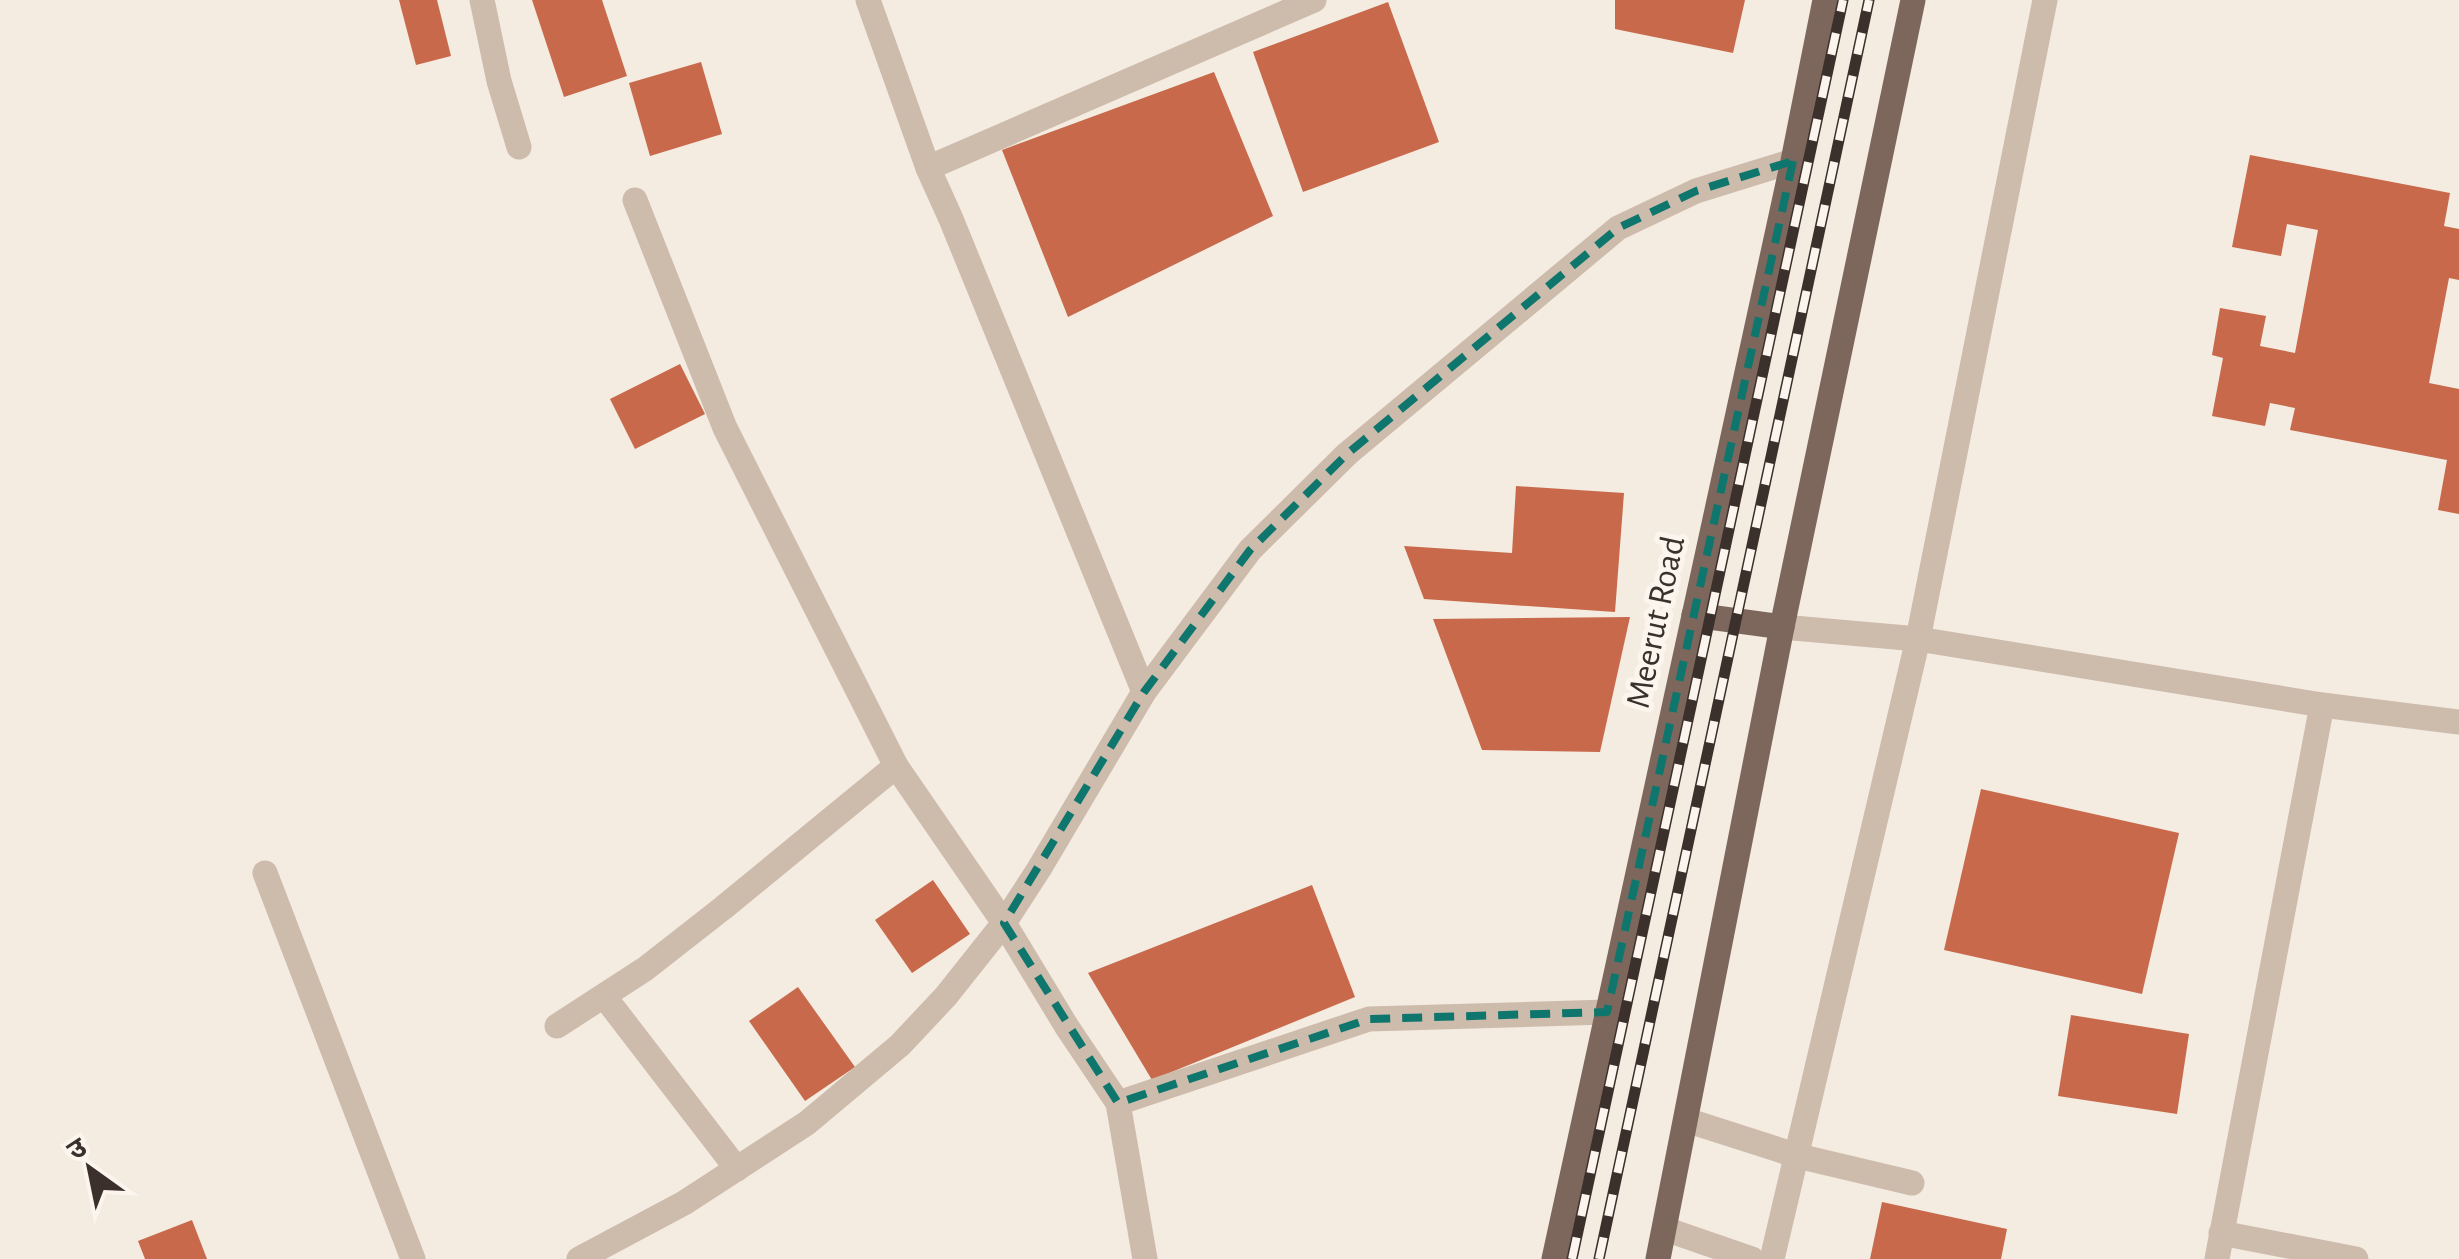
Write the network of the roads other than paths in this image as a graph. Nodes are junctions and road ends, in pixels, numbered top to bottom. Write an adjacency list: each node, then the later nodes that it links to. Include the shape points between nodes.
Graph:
1 (482, 0): 7 (street)
2 (868, 0): 9 (street)
3 (1314, 0): 9 (street)
4 (1825, 0): 8 (main road, Meerut Road)
5 (1913, 0): 12 (main road)
6 (2044, 0): 13 (street)
7 (519, 147)
8 (1793, 161): 11 (main road, Meerut Road); 14 (street, via 1696,191 1618,228 1348,454 1250,550)
9 (928, 168): 14 (street)
10 (635, 200): 17 (street, via 725,428)
11 (1694, 615): 12 (main road); 21 (main road, Meerut Road)
12 (1782, 627): 13 (street); 24 (main road)
13 (1918, 639): 15 (street); 25 (street)
14 (1144, 692): 19 (street)
15 (2322, 705): 16 (street); 29 (street)
16 (2459, 722)
17 (896, 766): 19 (street); 20 (street, via 724,908)
18 (266, 873): 30 (street)
19 (1004, 923): 23 (street); 26 (street, via 900,1045 806,1123)
20 (604, 996): 22 (street); 26 (street)
21 (1608, 1012): 23 (street, via 1369,1020); 33 (main road, Meerut Road)
22 (557, 1026)
23 (1118, 1104): 32 (street)
24 (1686, 1120): 25 (street); 28 (main road)
25 (1798, 1156): 27 (street); 36 (street)
26 (737, 1169): 31 (street)
27 (1912, 1184)
28 (1664, 1228): 34 (main road); 35 (street)
29 (2219, 1246): 37 (street)
30 (413, 1259)
31 (580, 1259)
32 (1146, 1259)
33 (1554, 1259)
34 (1658, 1259)
35 (1752, 1259)
36 (1772, 1259)
37 (2356, 1259)

